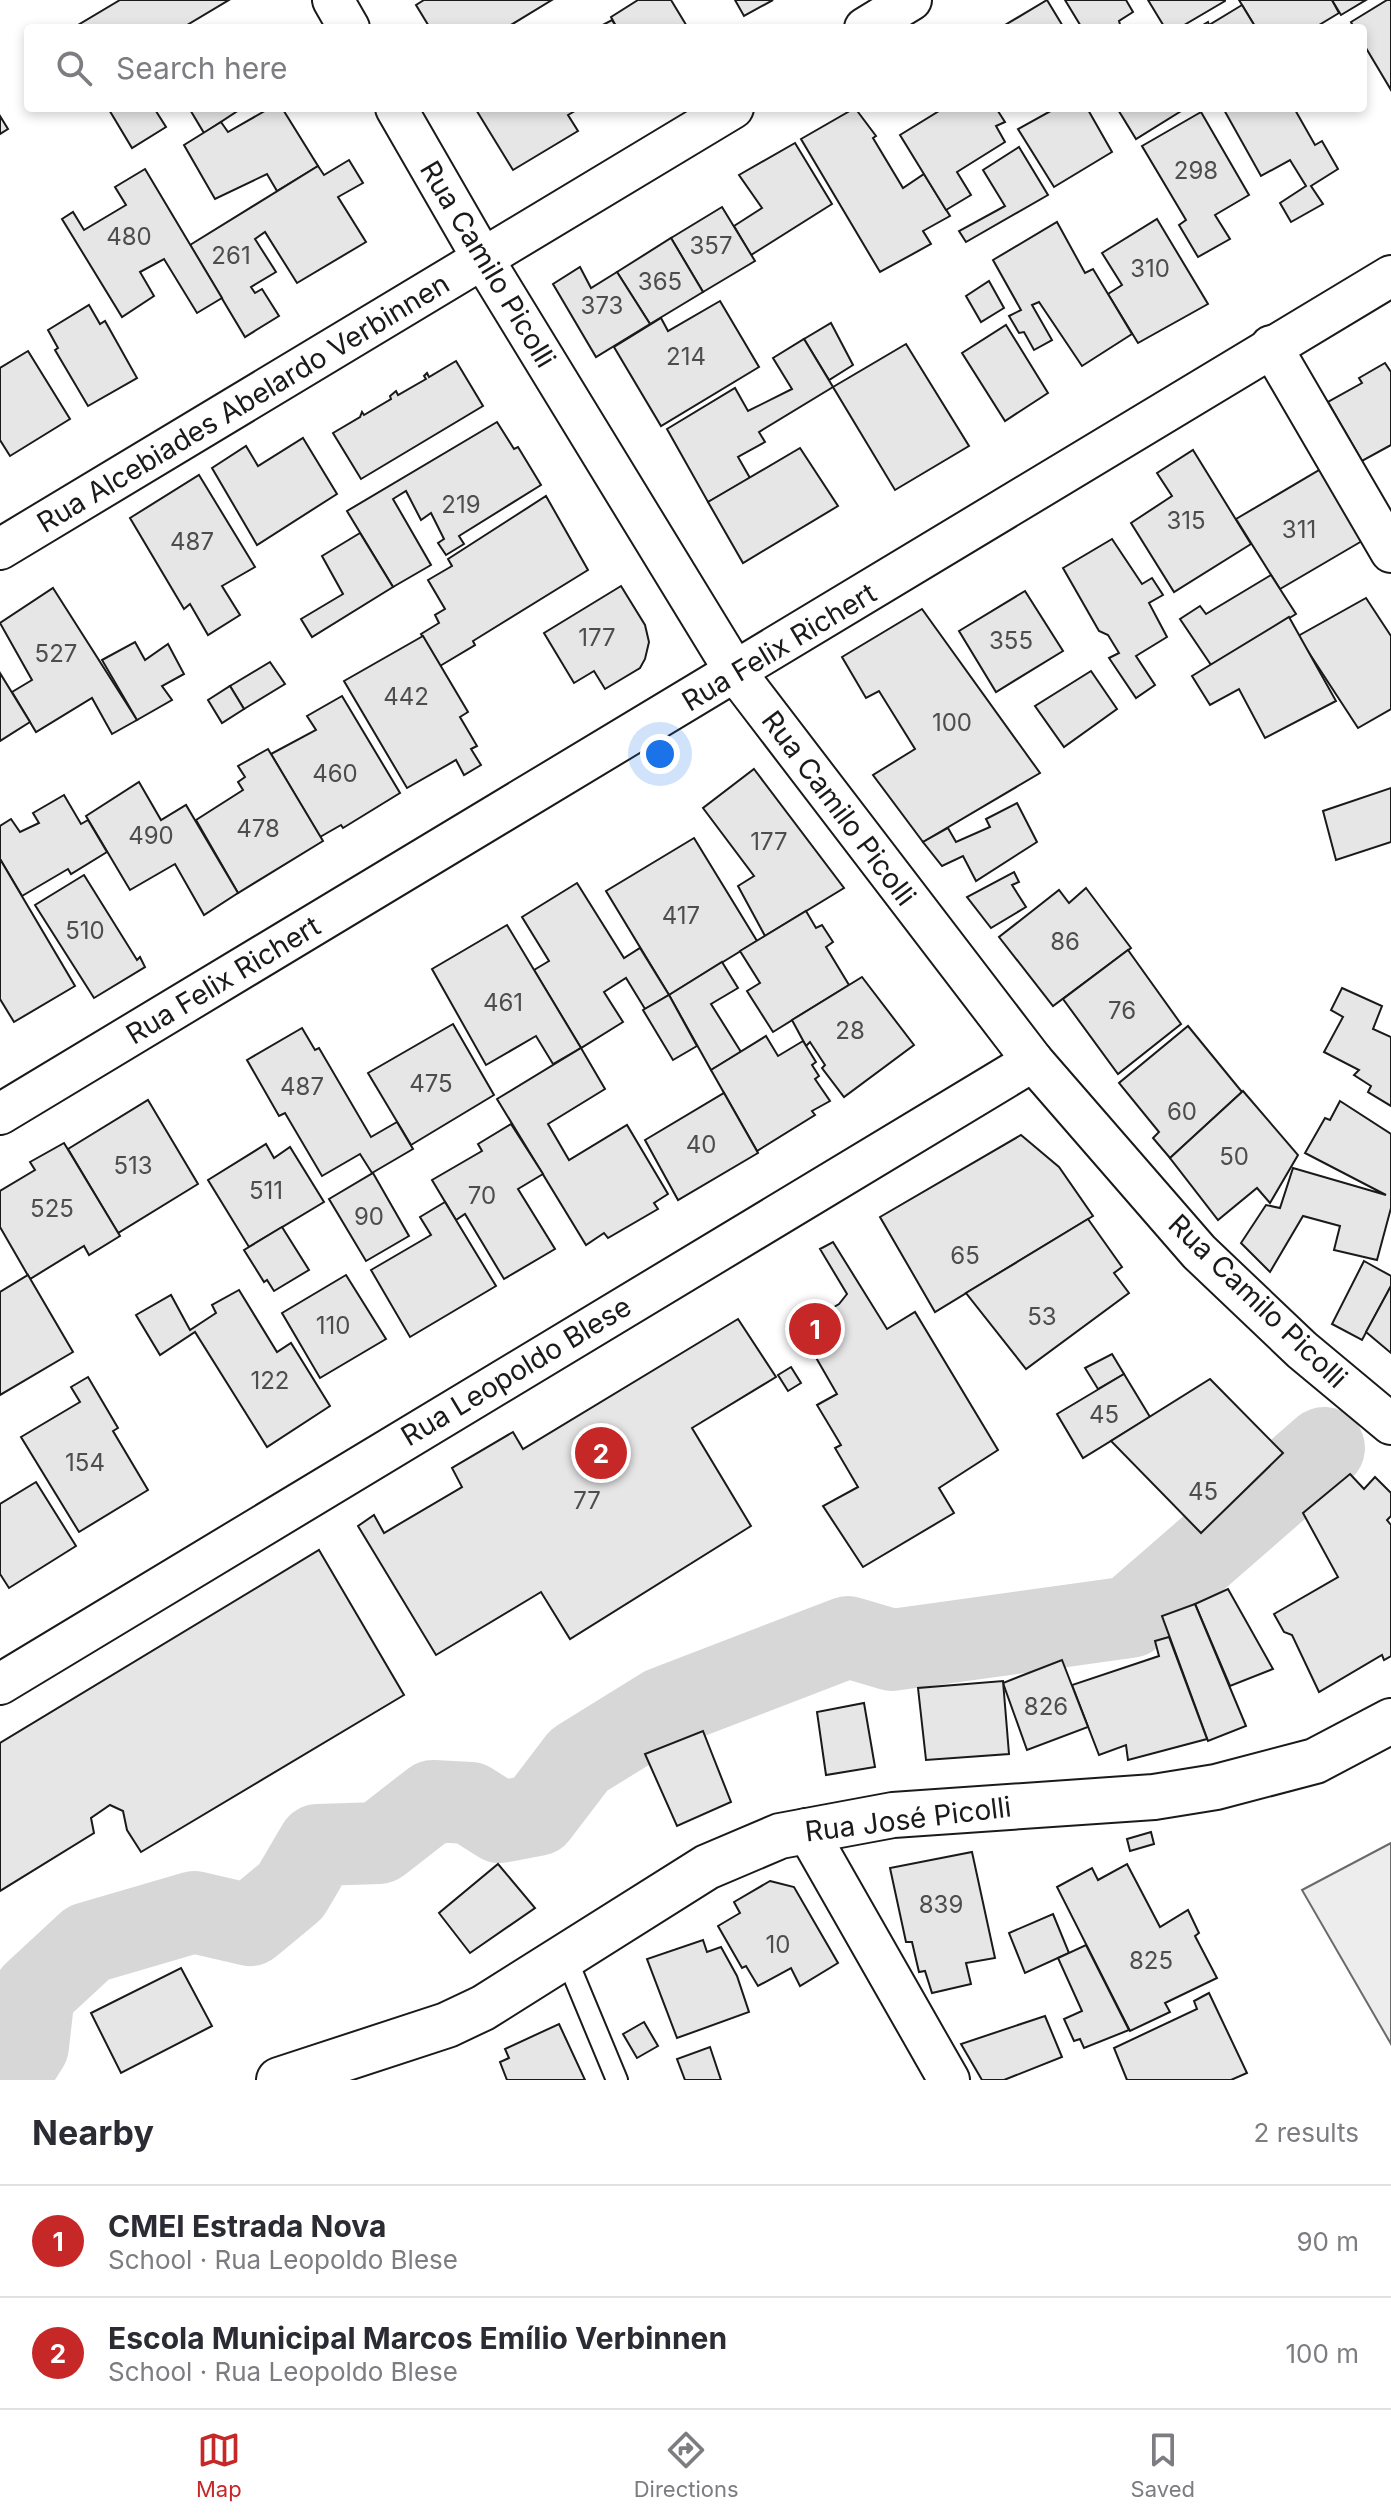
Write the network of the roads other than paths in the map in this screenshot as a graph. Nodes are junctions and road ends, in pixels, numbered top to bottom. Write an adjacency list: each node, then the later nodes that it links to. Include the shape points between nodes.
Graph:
1 (333, 0): 3 (street)
2 (911, 0): 4 (street)
3 (347, 24)
4 (872, 24)
5 (398, 112): 7 (street, Rua Camilo Picolli)
6 (726, 112): 7 (street, Rua Alcebiades Abelardo Verbinnen)
7 (483, 259): 10 (street, Rua Alcebiades Abelardo Verbinnen); 12 (street, Rua Camilo Picolli)
8 (1391, 276): 9 (street, Rua Felix Richert)
9 (1271, 346): 11 (street); 12 (street, Rua Felix Richert)
10 (0, 549)
11 (1391, 552)
12 (736, 673): 13 (street, Rua Camilo Picolli); 14 (street, Rua Felix Richert)
13 (1033, 1061): 15 (street, Rua Camilo Picolli, via 1199,1252 1302,1350); 16 (street, Rua Leopoldo Blese)
14 (0, 1114)
15 (1391, 1424)
16 (0, 1684)
17 (1391, 1721): 18 (street, Rua José Picolli, via 1315,1761 1216,1787 1154,1797 893,1815)
18 (806, 1829): 19 (street, Rua José Picolli, via 707,1867); 23 (street)
19 (565, 1955): 20 (street, Rua José Picolli, via 483,2008); 22 (lane)
20 (347, 2069): 21 (street, Rua José Picolli)
21 (279, 2080)
22 (617, 2080)
23 (949, 2080)

